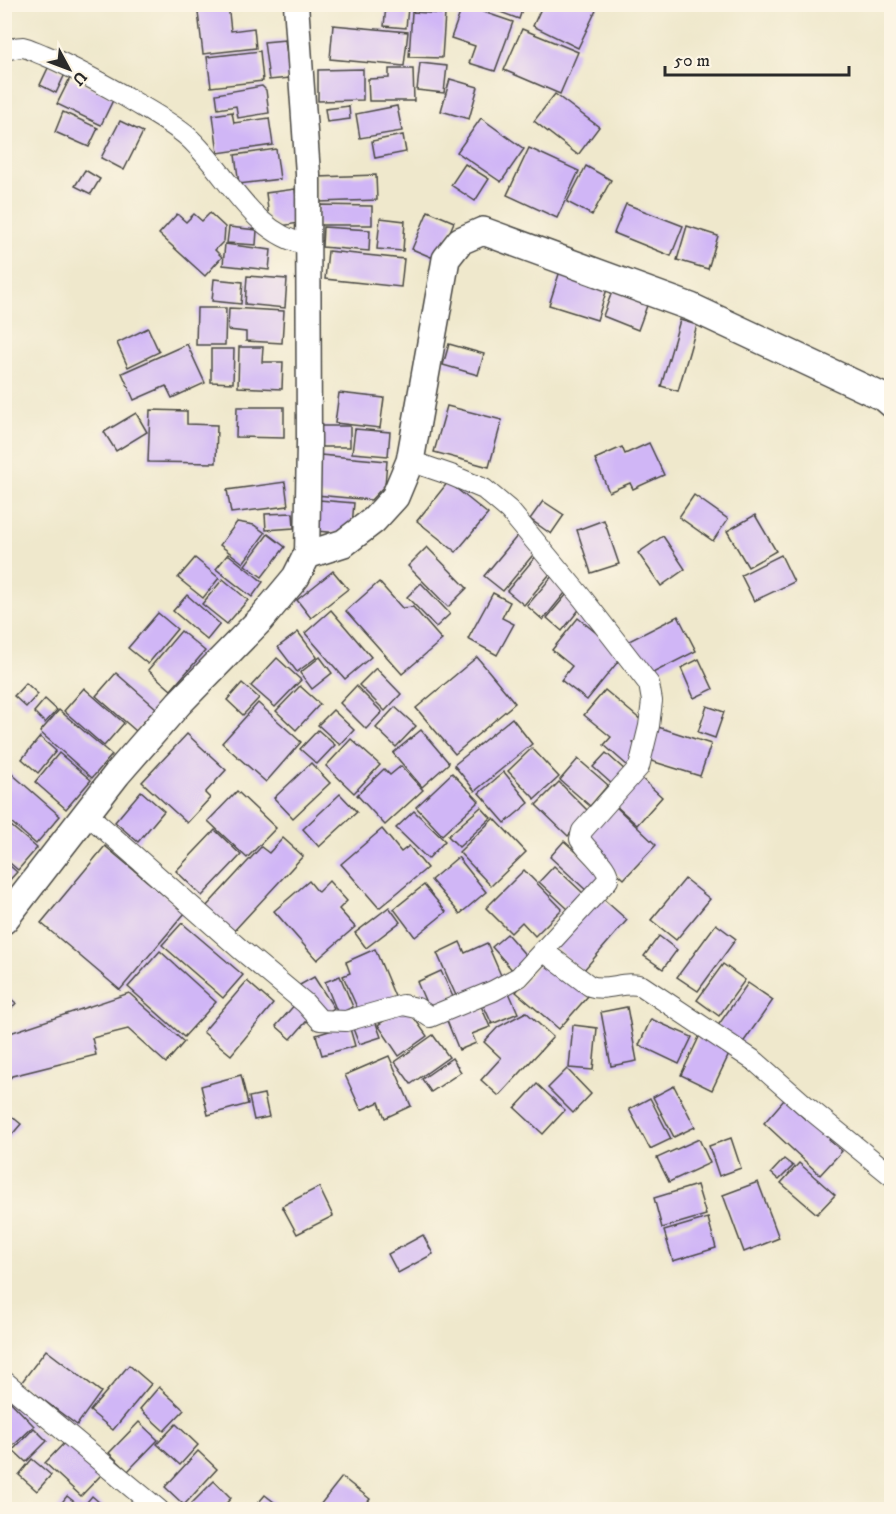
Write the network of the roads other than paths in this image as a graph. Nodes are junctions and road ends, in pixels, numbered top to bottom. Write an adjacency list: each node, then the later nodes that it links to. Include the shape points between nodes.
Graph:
1 (296, 4): 3 (street, via 308,174)
2 (4, 50): 3 (street, via 23,47 55,60 159,116 187,137 266,225 293,242)
3 (308, 245): 6 (street)
4 (891, 404): 5 (main road, via 692,307 483,231 460,241 446,259)
5 (410, 461): 6 (main road, via 395,497 374,520 344,543); 9 (street, via 484,489 509,510 649,684 649,726 639,767 582,831 580,839 607,870 608,880)
6 (307, 555): 7 (main road, via 296,578 261,620 172,711)
7 (86, 813): 8 (main road); 9 (street, via 320,1020 346,1021 403,1005 430,1017 519,977)
8 (4, 921)
9 (543, 951): 10 (street, via 590,986 642,986 762,1067)
10 (891, 1176)
11 (4, 1381): 12 (street)
12 (159, 1509)

